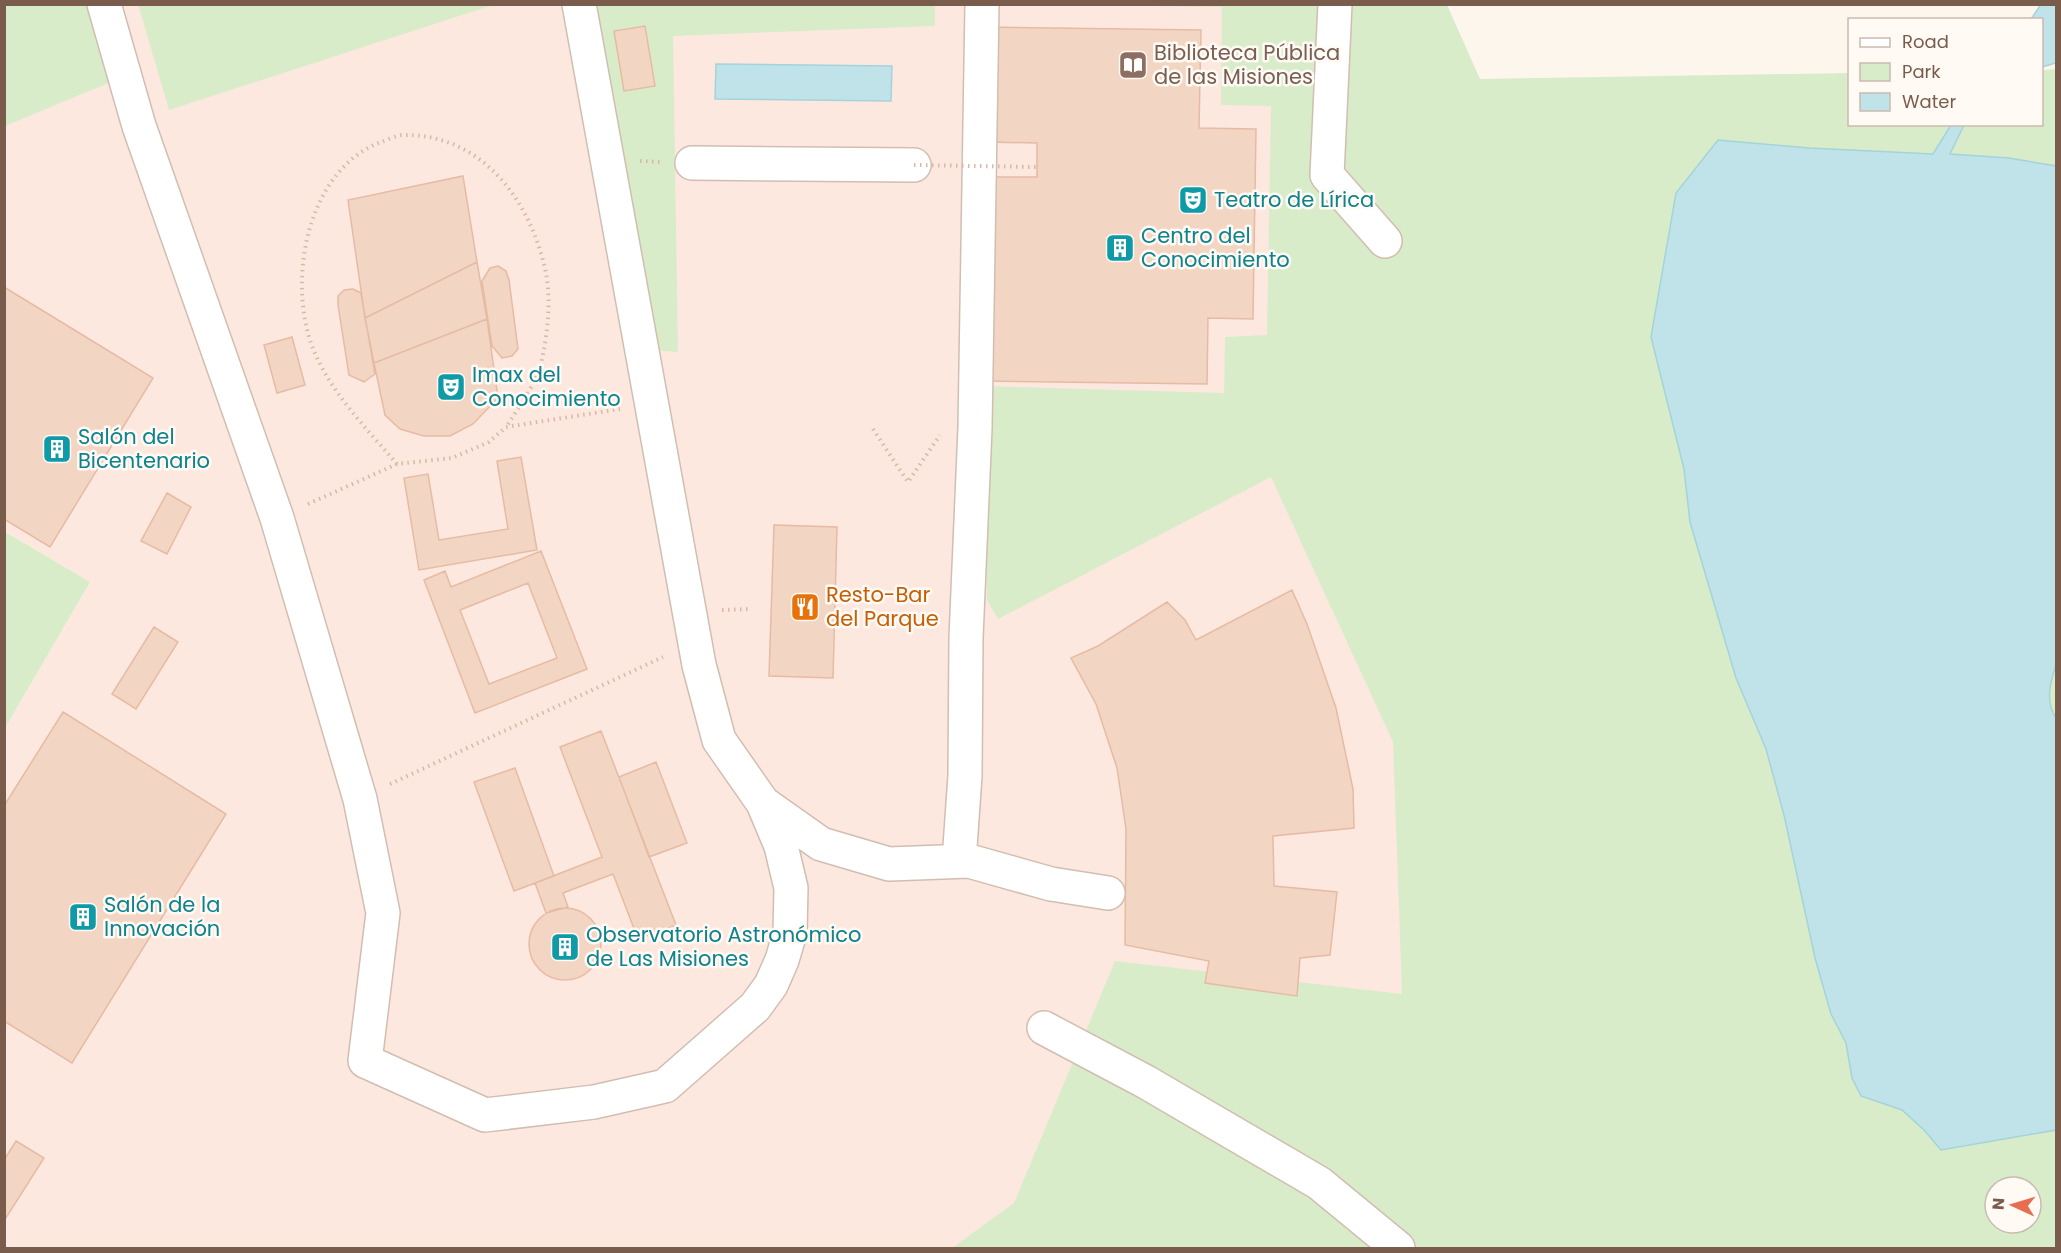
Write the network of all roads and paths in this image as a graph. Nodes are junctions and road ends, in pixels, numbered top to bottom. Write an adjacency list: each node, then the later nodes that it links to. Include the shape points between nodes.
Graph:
1 (104, 4): 14 (street, via 139,126)
2 (579, 4): 9 (street)
3 (982, 4): 11 (street)
4 (1335, 4): 8 (street, via 1327,175)
5 (692, 163): 6 (street)
6 (914, 165): 7 (path, bridge)
7 (1037, 167)
8 (1385, 241)
9 (647, 380): 10 (path, via 620,409); 15 (street)
10 (506, 427): 13 (path, via 489,442 452,458); 13 (path, via 542,361 549,309 546,274 534,234 519,201 499,176 472,154 435,136 399,135 364,148 334,176 307,243 302,279 314,350 350,409)
11 (975, 428): 12 (path, via 945,427 908,482); 18 (street)
12 (873, 429)
13 (397, 464): 14 (path)
14 (277, 518): 16 (street)
15 (695, 642): 16 (path); 17 (street, via 718,740)
16 (360, 799): 17 (street, via 383,913 365,1061 485,1115 594,1102 665,1086 755,1007 782,960 790,922 791,888 781,846)
17 (763, 804): 18 (street, via 821,844 889,864)
18 (959, 861): 19 (street, via 1051,884)
19 (1108, 892)
20 (1044, 1028): 21 (street, via 1146,1082 1319,1183)
21 (1398, 1248)

